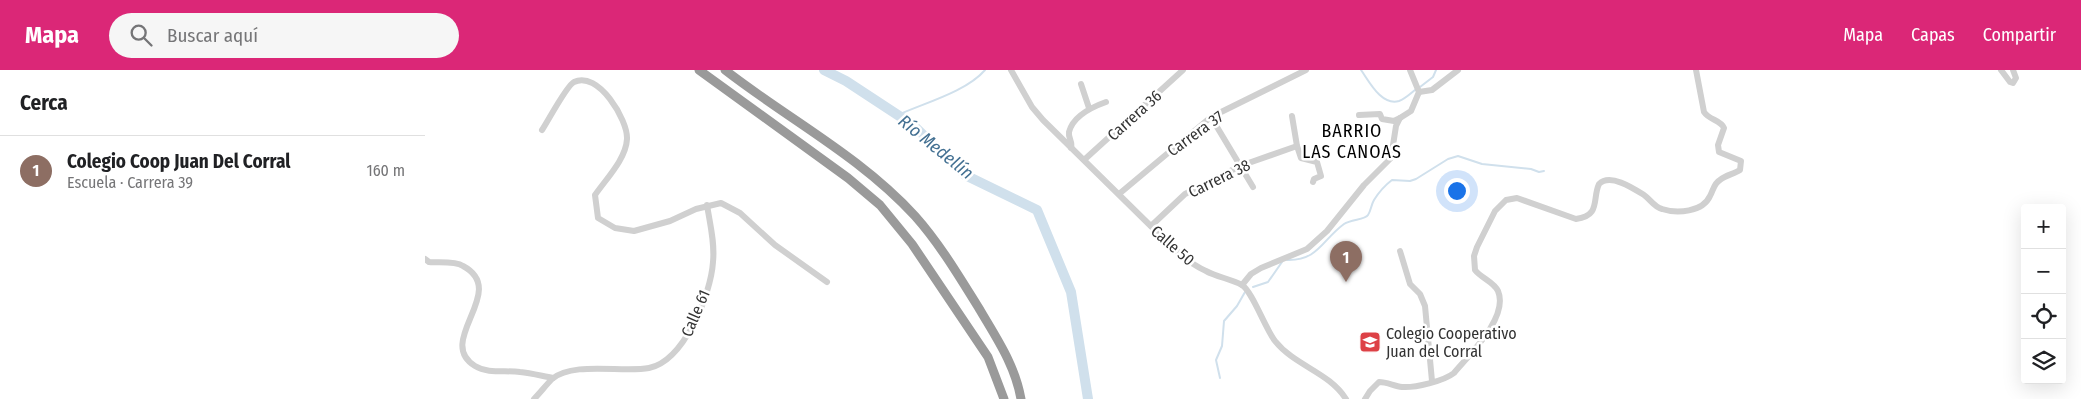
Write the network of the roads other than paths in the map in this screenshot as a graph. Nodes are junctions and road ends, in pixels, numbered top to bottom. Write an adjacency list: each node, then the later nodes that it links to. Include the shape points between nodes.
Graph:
1 (699, 70): 36 (highway, via 848,178 880,205 923,259 983,350)
2 (725, 70): 37 (highway, via 845,154 915,217 951,264 1002,346)
3 (1011, 70): 21 (street, Calle 50, via 1037,114)
4 (1183, 70): 22 (street, Carrera 36)
5 (1306, 70): 17 (street, Carrera 37)
6 (1410, 70): 12 (street)
7 (1458, 70): 12 (street, via 1432,90)
8 (1696, 70): 34 (street, via 1704,112 1724,128 1718,144 1719,152 1741,162 1740,170 1719,180 1708,200 1687,211 1658,208 1645,196 1608,179 1599,184 1594,208 1583,218 1576,219 1517,198 1506,200 1495,211 1474,256 1475,270 1499,292 1501,307 1495,323 1454,373 1447,379)
9 (2001, 70): 10 (street, via 2011,82 2016,78)
10 (2013, 70)
11 (1081, 84): 14 (street)
12 (1419, 92): 18 (street, via 1411,110)
13 (1106, 102): 14 (street)
14 (1089, 108): 21 (street, via 1069,132)
15 (1359, 115): 18 (street, via 1380,114 1382,119)
16 (1292, 116): 20 (street)
17 (1211, 117): 23 (street); 26 (street, Carrera 37)
18 (1400, 118): 32 (street, via 1391,158 1364,185 1327,231 1307,249 1261,268)
19 (542, 130): 27 (street, via 570,85 580,80 595,84 620,114 627,139 623,156 595,195 598,218 615,228 634,231 670,221)
20 (1297, 146): 23 (street, Carrera 38); 24 (street, via 1301,158 1317,162 1321,176)
21 (1071, 148): 22 (street, Calle 50)
22 (1084, 160): 26 (street, Calle 50)
23 (1240, 166): 25 (street); 28 (street, Carrera 38, via 1185,194)
24 (1313, 182)
25 (1253, 187)
26 (1119, 194): 28 (street, Calle 50)
27 (707, 205): 31 (street, via 721,203 740,213 775,245); 33 (street, Calle 61, via 712,235 712,270 691,330 678,349 651,368 587,368)
28 (1151, 226): 32 (street, Calle 50, via 1186,260)
29 (1400, 251): 34 (street, via 1410,284 1420,294 1425,306)
30 (425, 260): 33 (street, via 462,265 473,273 480,291 461,344 464,356 473,365 483,370)
31 (827, 282)
32 (1242, 285): 38 (street, via 1248,290 1275,341 1293,358 1337,387)
33 (553, 378): 35 (street)
34 (1432, 381): 39 (street, via 1404,387 1379,382)
35 (534, 399)
36 (1004, 399)
37 (1021, 399)
38 (1346, 399)
39 (1365, 399)

